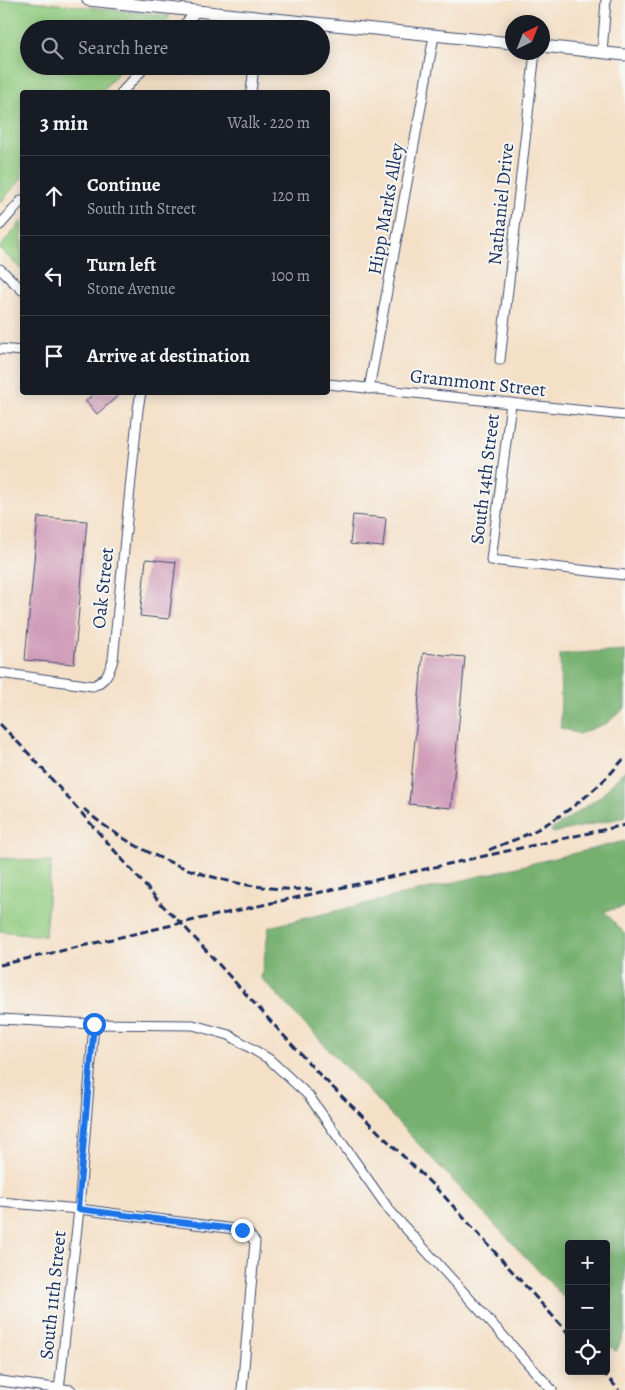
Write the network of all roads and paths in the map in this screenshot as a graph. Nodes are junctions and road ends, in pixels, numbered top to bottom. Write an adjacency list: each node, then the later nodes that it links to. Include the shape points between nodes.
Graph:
1 (88, 0): 3 (street)
2 (606, 0): 11 (street)
3 (179, 5): 4 (street)
4 (197, 11): 5 (street); 6 (street)
5 (188, 20)
6 (244, 20)
7 (330, 28): 8 (street)
8 (434, 36): 9 (street); 26 (street, Hipp Marks Alley)
9 (505, 42)
10 (550, 47): 11 (street)
11 (602, 53): 12 (street)
12 (625, 55)
13 (534, 60): 24 (street, Nathaniel Drive)
14 (138, 75): 16 (street)
15 (253, 75): 17 (street)
16 (124, 90)
17 (251, 90)
18 (20, 202): 19 (street)
19 (0, 225)
20 (0, 270): 21 (street)
21 (20, 288)
22 (0, 349): 23 (street)
23 (20, 351)
24 (500, 360)
25 (330, 384): 26 (street, Grammont Street)
26 (369, 389): 28 (street, Grammont Street)
27 (140, 395): 31 (street, Oak Street, via 110,671 102,682 93,686)
28 (511, 403): 29 (street, Grammont Street); 30 (street, South 14th Street, via 491,560)
29 (625, 415)
30 (625, 575)
31 (0, 673)
32 (0, 1019): 33 (street)
33 (94, 1024): 35 (street, South 11th Street); 40 (street, via 193,1025 229,1035 270,1059 310,1096 390,1210)
34 (0, 1202): 35 (street)
35 (78, 1209): 37 (street, South 11th Street); 39 (street, via 242,1230 249,1234 255,1242)
36 (0, 1381): 37 (street)
37 (59, 1389): 38 (street)
38 (71, 1390)
39 (242, 1390)
40 (552, 1390)

